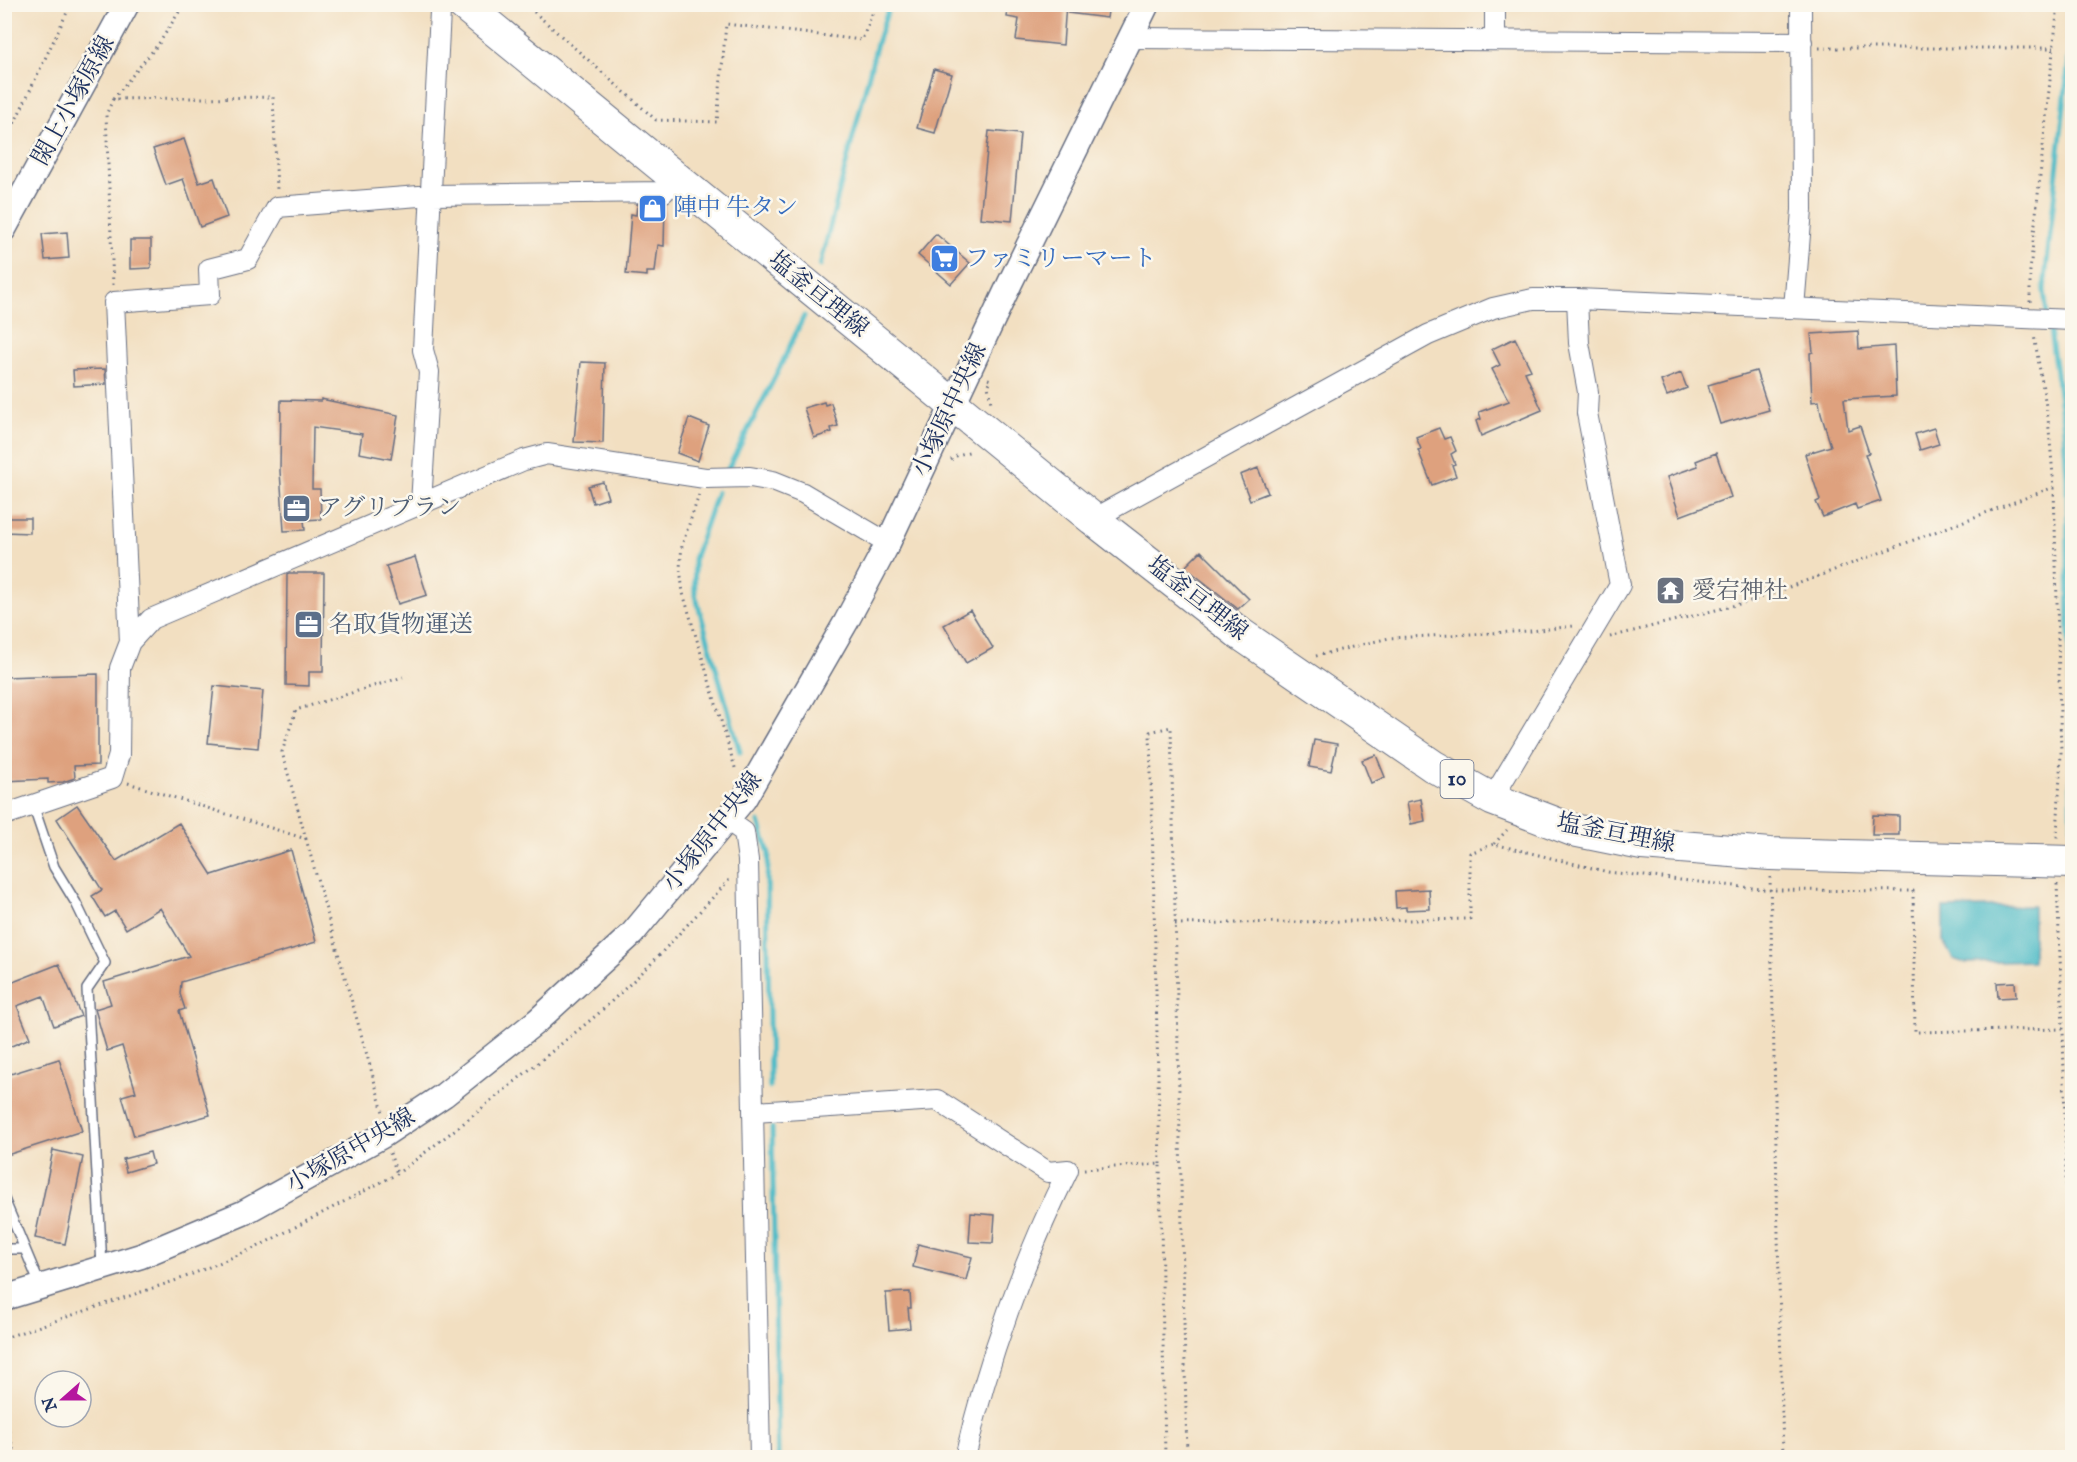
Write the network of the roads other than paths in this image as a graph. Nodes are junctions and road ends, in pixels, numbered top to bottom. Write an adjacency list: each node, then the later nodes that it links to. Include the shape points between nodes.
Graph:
1 (127, 4): 12 (street, 閖上小塚原線)
2 (446, 4): 11 (street, via 440,11)
3 (463, 4): 10 (main road, 塩釜亘理線 / 10)
4 (1147, 4): 7 (street, 小塚原中央線)
5 (1495, 4): 8 (street)
6 (1801, 4): 9 (street)
7 (1131, 38): 8 (street); 16 (street, 小塚原中央線)
8 (1496, 40): 9 (street)
9 (1802, 45): 14 (street, via 1802,210)
10 (674, 178): 11 (street, via 664,192); 16 (main road, 塩釜亘理線 / 10)
11 (432, 195): 17 (street, via 423,350 429,372); 20 (street, via 277,207 248,259 209,269 210,295 114,302)
12 (4, 229)
13 (1577, 299): 14 (street); 18 (street, via 1533,299 1493,308 1428,334); 21 (street, via 1587,413 1620,585)
14 (1794, 308): 15 (street)
15 (2065, 320)
16 (952, 405): 18 (main road, 塩釜亘理線 / 10); 19 (street, 小塚原中央線)
17 (421, 504): 19 (street, via 547,454 705,478 773,480 803,492); 20 (street, via 152,620)
18 (1094, 519): 21 (main road, 塩釜亘理線 / 10, via 1249,640 1433,766)
19 (888, 543): 24 (street, 小塚原中央線, via 824,662 744,799)
20 (130, 642): 22 (street, via 120,668 119,755 112,778)
21 (1492, 799): 25 (main road, 塩釜亘理線 / 10, via 1573,831 1642,844 1770,854)
22 (33, 805): 23 (street); 30 (lane, via 54,867 105,963 87,989)
23 (4, 815)
24 (727, 820): 26 (street, via 744,832 748,860); 30 (street, 小塚原中央線, via 632,934 537,1022 444,1095 388,1132 243,1213)
25 (2064, 862)
26 (754, 1112): 33 (street); 34 (street, via 937,1100 1048,1172 1068,1170 1042,1224 989,1368)
27 (4, 1199): 29 (lane)
28 (4, 1249): 29 (lane)
29 (25, 1249): 31 (lane)
30 (102, 1268): 31 (street, 小塚原中央線)
31 (41, 1287): 32 (street, 小塚原中央線)
32 (4, 1298)
33 (760, 1458)
34 (965, 1458)

